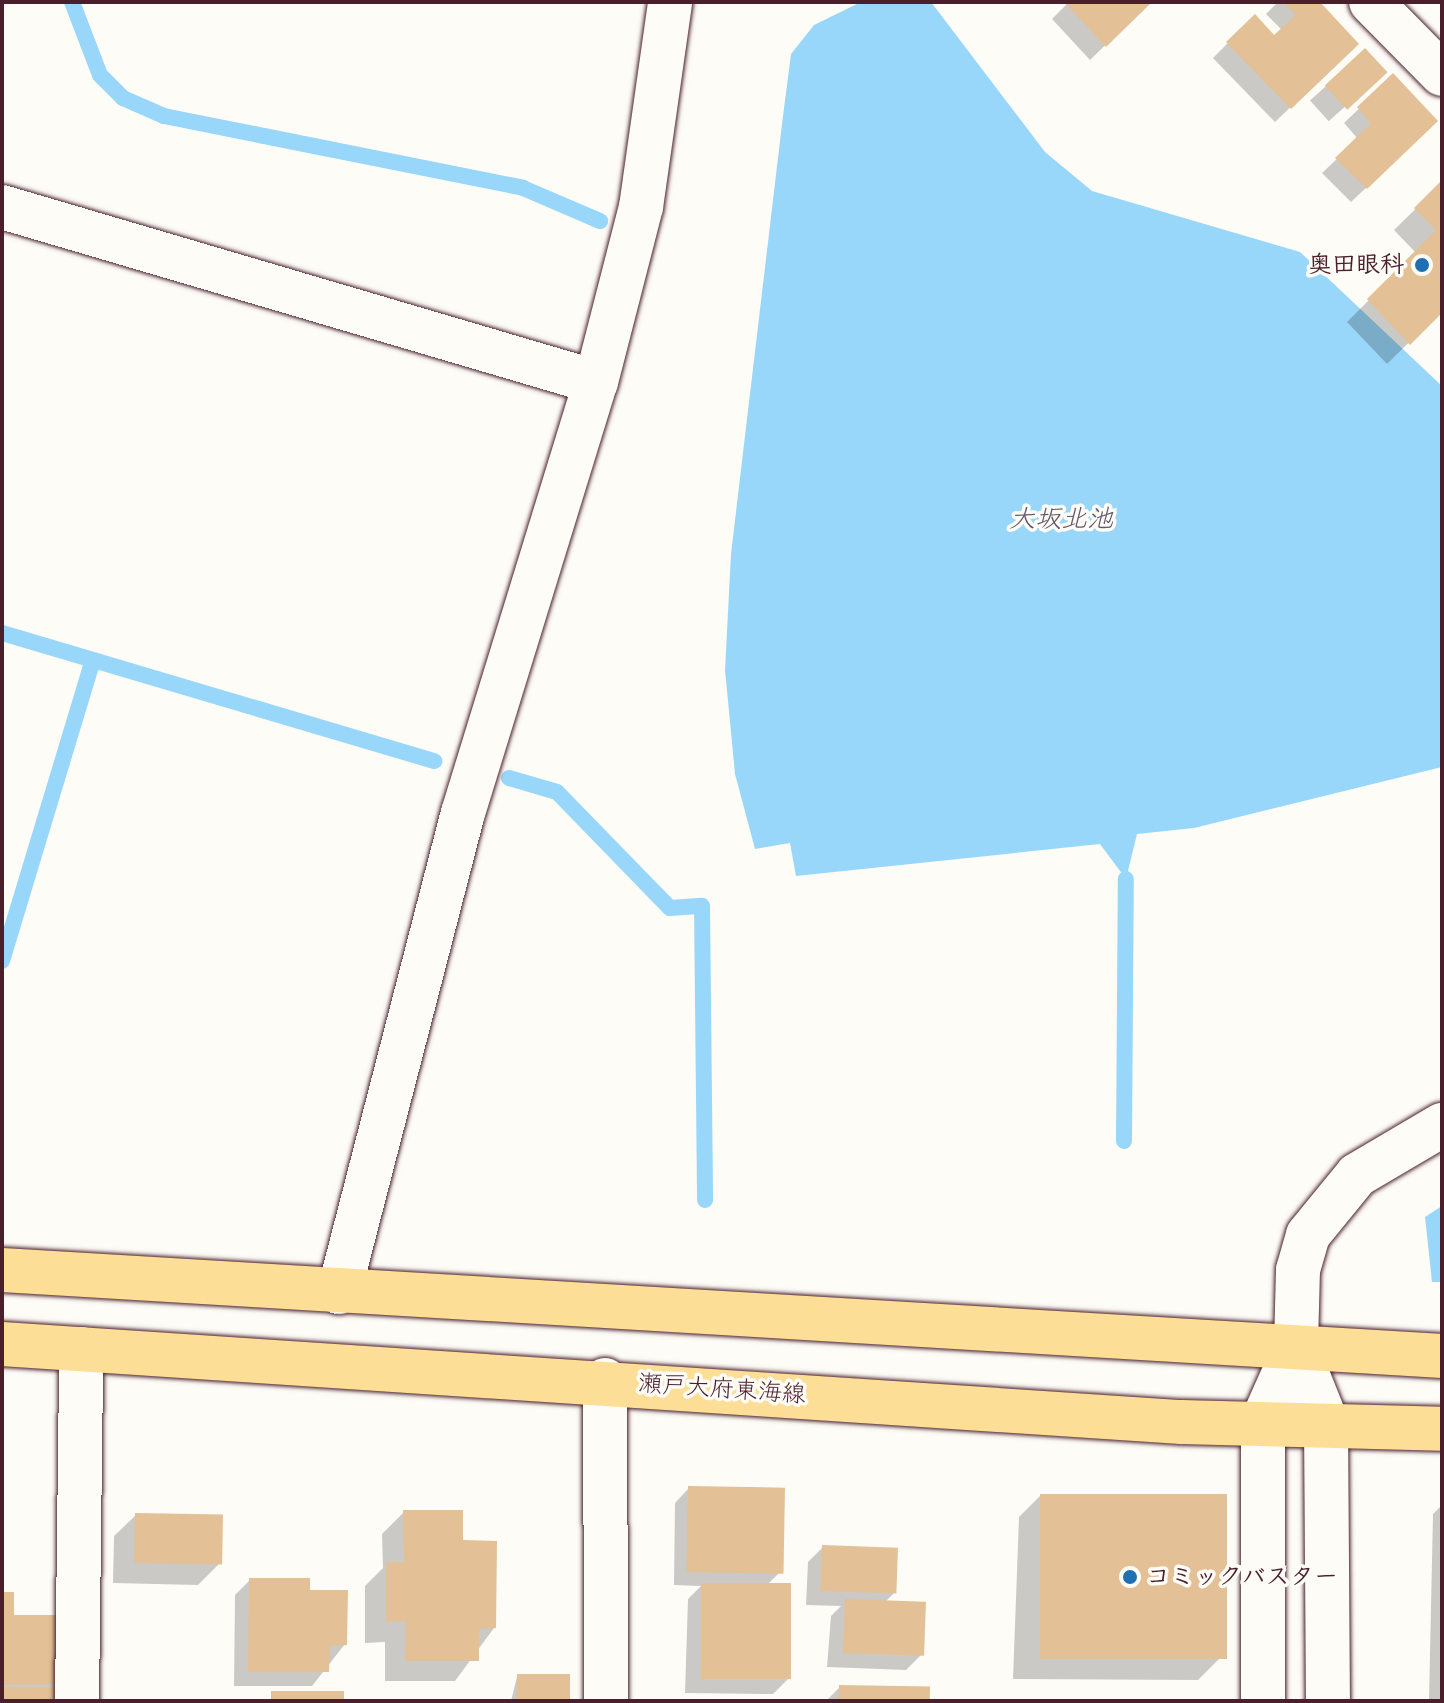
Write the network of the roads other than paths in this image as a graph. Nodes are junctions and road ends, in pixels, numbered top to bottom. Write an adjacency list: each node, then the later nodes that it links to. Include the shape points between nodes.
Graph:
1 (670, 2): 5 (street, via 641,207)
2 (1371, 2): 3 (street)
3 (1442, 74)
4 (2, 207): 5 (street)
5 (596, 382): 8 (street, via 463,813)
6 (1442, 1125): 10 (street, via 1357,1175 1329,1201 1308,1235 1298,1270)
7 (2, 1270): 8 (main road)
8 (339, 1292): 10 (main road, via 1192,1347)
9 (2, 1344): 11 (main road, 瀬戸大府東海線)
10 (1296, 1346): 12 (main road); 14 (street); 15 (street)
11 (81, 1349): 13 (main road, 瀬戸大府東海線); 17 (street)
12 (1442, 1356)
13 (605, 1380): 14 (main road, 瀬戸大府東海線, via 1181,1422); 18 (street)
14 (1263, 1420): 15 (main road, 瀬戸大府東海線); 19 (street)
15 (1326, 1421): 16 (main road, 瀬戸大府東海線); 20 (street)
16 (1442, 1429)
17 (77, 1701)
18 (606, 1701)
19 (1263, 1701)
20 (1328, 1701)

